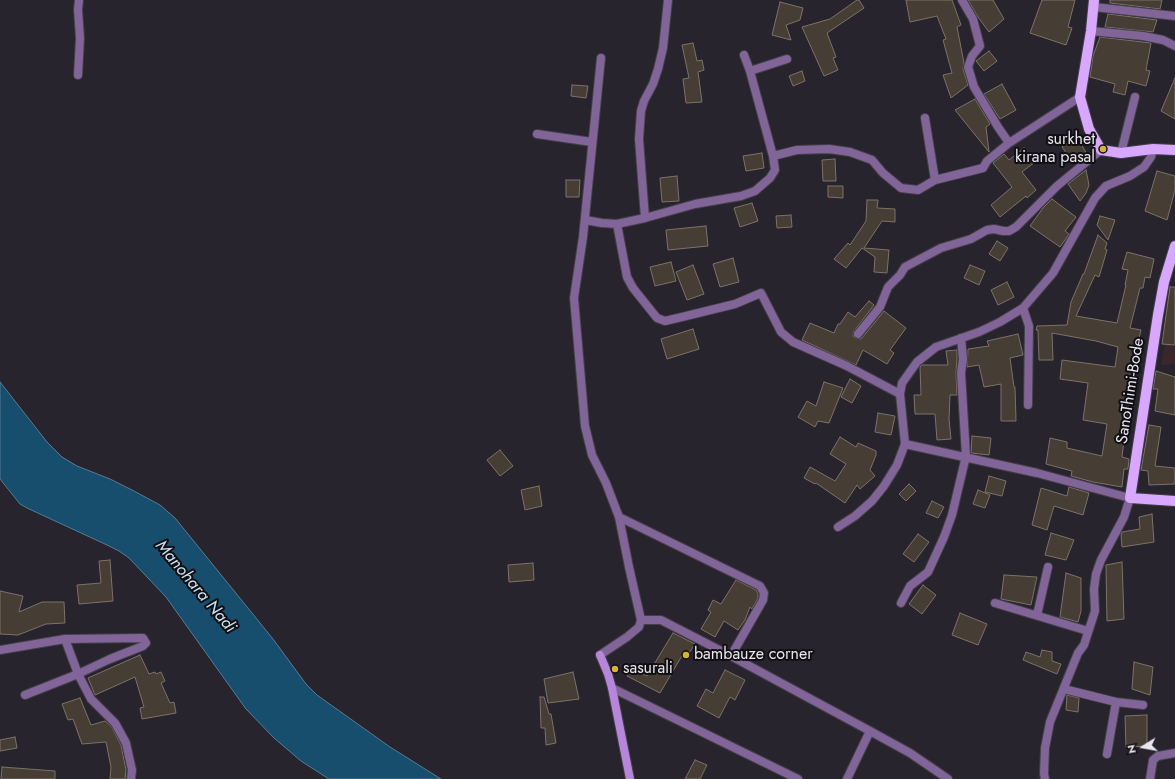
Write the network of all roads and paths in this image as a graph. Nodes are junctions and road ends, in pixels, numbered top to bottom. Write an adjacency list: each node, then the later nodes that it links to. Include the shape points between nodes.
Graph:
1 (79, 0): 12 (street)
2 (668, 0): 25 (street, via 662,55 641,111 639,139)
3 (962, 0): 18 (street, via 973,19 980,46 968,67 974,87)
4 (1094, 4): 5 (street); 6 (main road)
5 (1175, 16)
6 (1091, 31): 7 (street, via 1143,36 1163,40); 13 (main road)
7 (1175, 46)
8 (744, 55): 11 (street)
9 (601, 58): 17 (street)
10 (787, 59): 11 (street)
11 (750, 71): 23 (street)
12 (78, 75)
13 (1080, 97): 18 (street); 20 (main road, via 1089,129)
14 (1135, 97): 22 (street)
15 (925, 118): 24 (street)
16 (537, 134): 17 (street)
17 (592, 142): 26 (street)
18 (1009, 144): 24 (street, via 987,161 983,168)
19 (1153, 149): 21 (main road); 22 (main road); 29 (street, via 1144,167 1106,186 1095,198 1053,273)
20 (1101, 150): 22 (main road); 30 (street, via 1058,186 1016,227 1009,231 986,230 971,239 941,248 905,267 888,288 880,307)
21 (1175, 150)
22 (1121, 153)
23 (773, 156): 24 (street, via 798,150 828,149 850,152 872,160 882,173 901,188 918,190); 25 (street, via 774,170 770,178 755,191)
24 (935, 180)
25 (645, 218): 27 (street)
26 (585, 220): 27 (street); 38 (street, via 574,298 585,426 592,455)
27 (618, 224): 32 (street, via 627,277 657,318 665,321 682,317 735,304 761,293 781,332 793,342)
28 (1175, 246): 36 (main road, SanoThimi-Bode, via 1162,288)
29 (1023, 308): 31 (street, via 1000,322); 33 (street, via 1029,326)
30 (858, 334)
31 (961, 338): 32 (street, via 936,347 921,358 902,383); 35 (street)
32 (900, 394): 34 (street)
33 (1028, 405)
34 (905, 444): 35 (street); 39 (street, via 897,465 872,501)
35 (966, 456): 36 (street); 41 (street, via 944,537 928,572 910,586)
36 (1130, 498): 37 (main road); 45 (street, via 1096,574 1095,611)
37 (1175, 501)
38 (619, 516): 44 (street); 48 (street, via 760,586 764,593 763,600)
39 (838, 527)
40 (1048, 567): 43 (street)
41 (901, 603)
42 (995, 603): 43 (street)
43 (1037, 615): 45 (street)
44 (641, 620): 48 (street, via 661,620); 50 (street, via 639,627 600,655)
45 (1088, 631): 51 (street)
46 (65, 639): 47 (street); 49 (street); 49 (street, via 143,638 146,643)
47 (0, 650)
48 (731, 656): 55 (street)
49 (78, 674): 52 (street); 58 (street, via 91,698 124,737 132,770)
50 (612, 688): 59 (street); 60 (street)
51 (1064, 689): 53 (street); 63 (street, via 1050,722 1045,748)
52 (26, 695)
53 (1116, 702): 54 (street); 57 (street)
54 (1143, 705)
55 (870, 732): 61 (street); 62 (street, via 910,753)
56 (1175, 753): 64 (street, via 1158,756 1153,760)
57 (1107, 754)
58 (131, 779)
59 (630, 779)
60 (798, 779)
61 (847, 779)
62 (948, 779)
63 (1045, 779)
64 (1150, 779)

